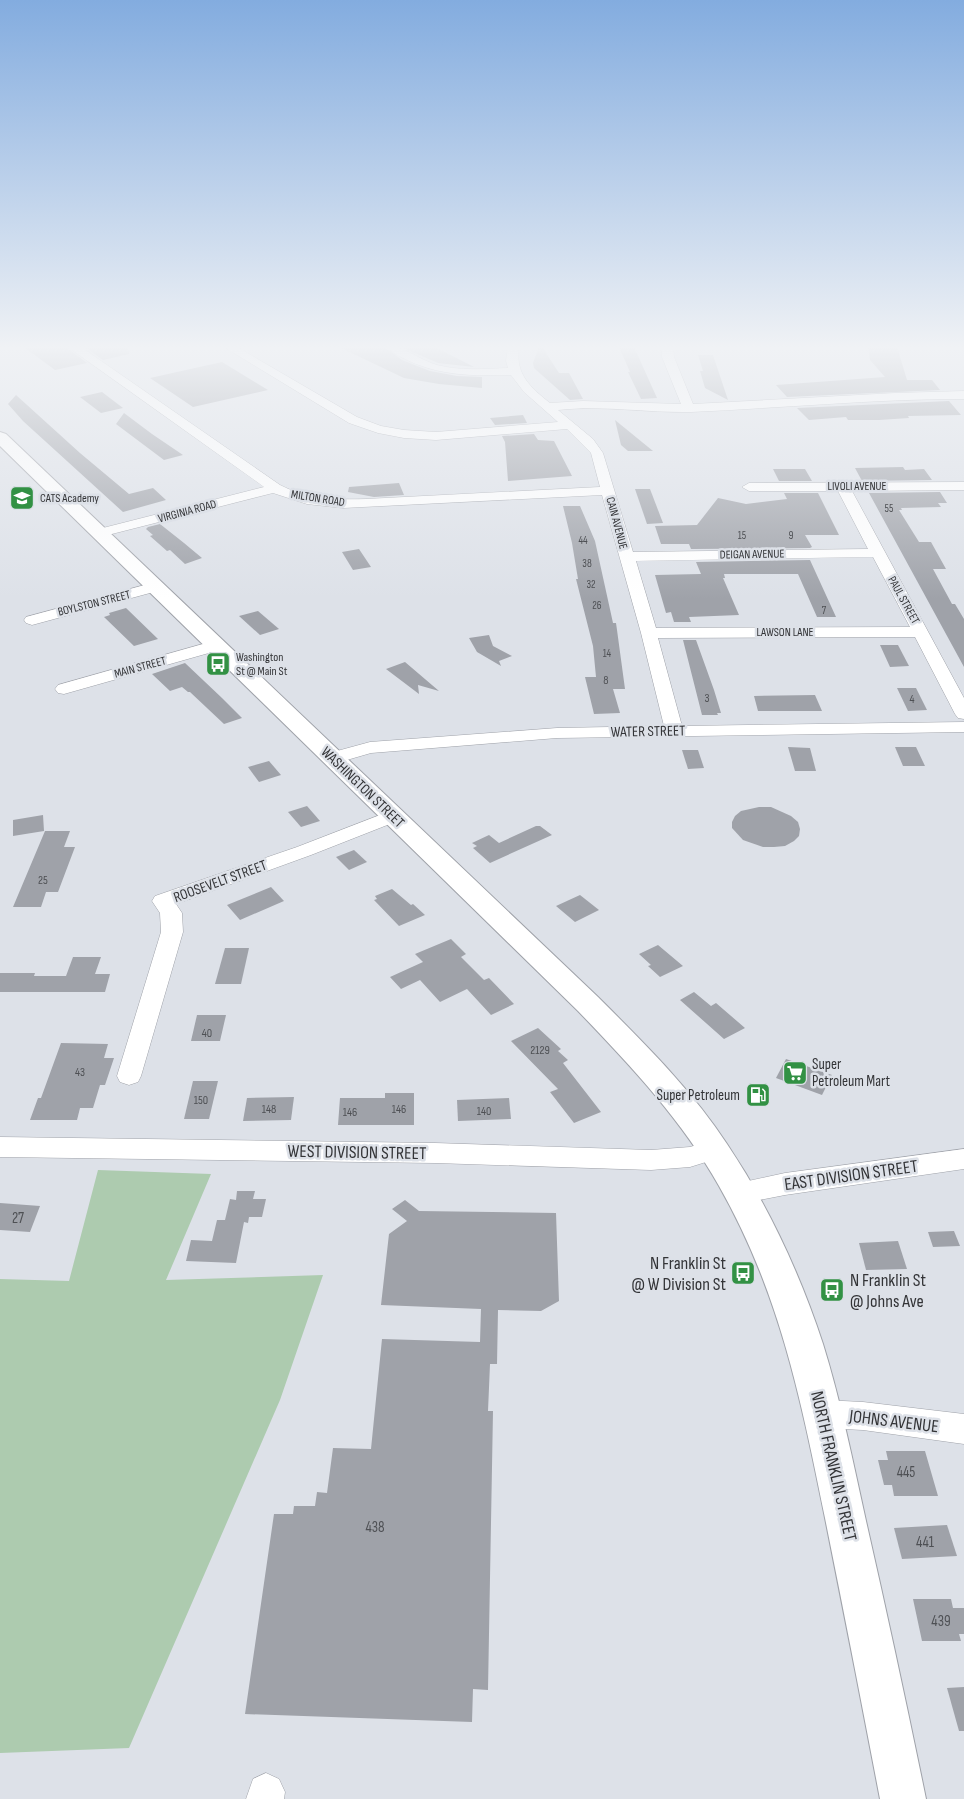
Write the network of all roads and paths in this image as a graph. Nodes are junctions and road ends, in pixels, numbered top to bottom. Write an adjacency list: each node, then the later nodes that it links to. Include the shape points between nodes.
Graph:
1 (193, 431): 9 (street, MILTON ROAD)
2 (386, 431): 3 (street, via 442,435)
3 (494, 431)
4 (577, 431): 10 (street, CAIN AVENUE, via 595,449)
5 (0, 437): 11 (main road, WASHINGTON STREET)
6 (964, 486): 8 (street, LIVOLI AVENUE)
7 (750, 487): 8 (street, LIVOLI AVENUE)
8 (843, 487): 12 (street, PAUL STREET)
9 (275, 488): 10 (street, MILTON ROAD, via 306,499 356,504); 11 (street, VIRGINIA ROAD)
10 (609, 491): 13 (street, CAIN AVENUE)
11 (100, 534): 14 (main road, WASHINGTON STREET)
12 (878, 553): 13 (street, DEIGAN AVENUE); 16 (street, PAUL STREET)
13 (627, 557): 17 (street, CAIN AVENUE)
14 (156, 587): 15 (street, BOYLSTON STREET); 18 (main road, WASHINGTON STREET)
15 (32, 620)
16 (921, 632): 17 (street, LAWSON LANE); 20 (street, PAUL STREET)
17 (649, 633): 22 (street, CAIN AVENUE)
18 (217, 645): 19 (street, MAIN STREET); 23 (main road, WASHINGTON STREET)
19 (64, 689)
20 (964, 714)
21 (964, 727): 22 (street, WATER STREET)
22 (674, 730): 23 (street, WATER STREET, via 557,733 380,746)
23 (333, 758): 24 (main road, WASHINGTON STREET)
24 (392, 816): 25 (street, ROOSEVELT STREET, via 163,901 172,919 170,939); 27 (main road, WASHINGTON STREET, via 619,1036 673,1096)
25 (129, 1076)
26 (0, 1147): 27 (street, WEST DIVISION STREET, via 434,1153 651,1160 690,1157)
27 (713, 1150): 29 (main road, NORTH FRANKLIN STREET)
28 (964, 1159): 29 (street, EAST DIVISION STREET)
29 (739, 1193): 30 (main road, NORTH FRANKLIN STREET, via 793,1312)
30 (823, 1414): 31 (street, JOHNS AVENUE, via 869,1416); 32 (main road, NORTH FRANKLIN STREET)
31 (964, 1429)
32 (903, 1799)

